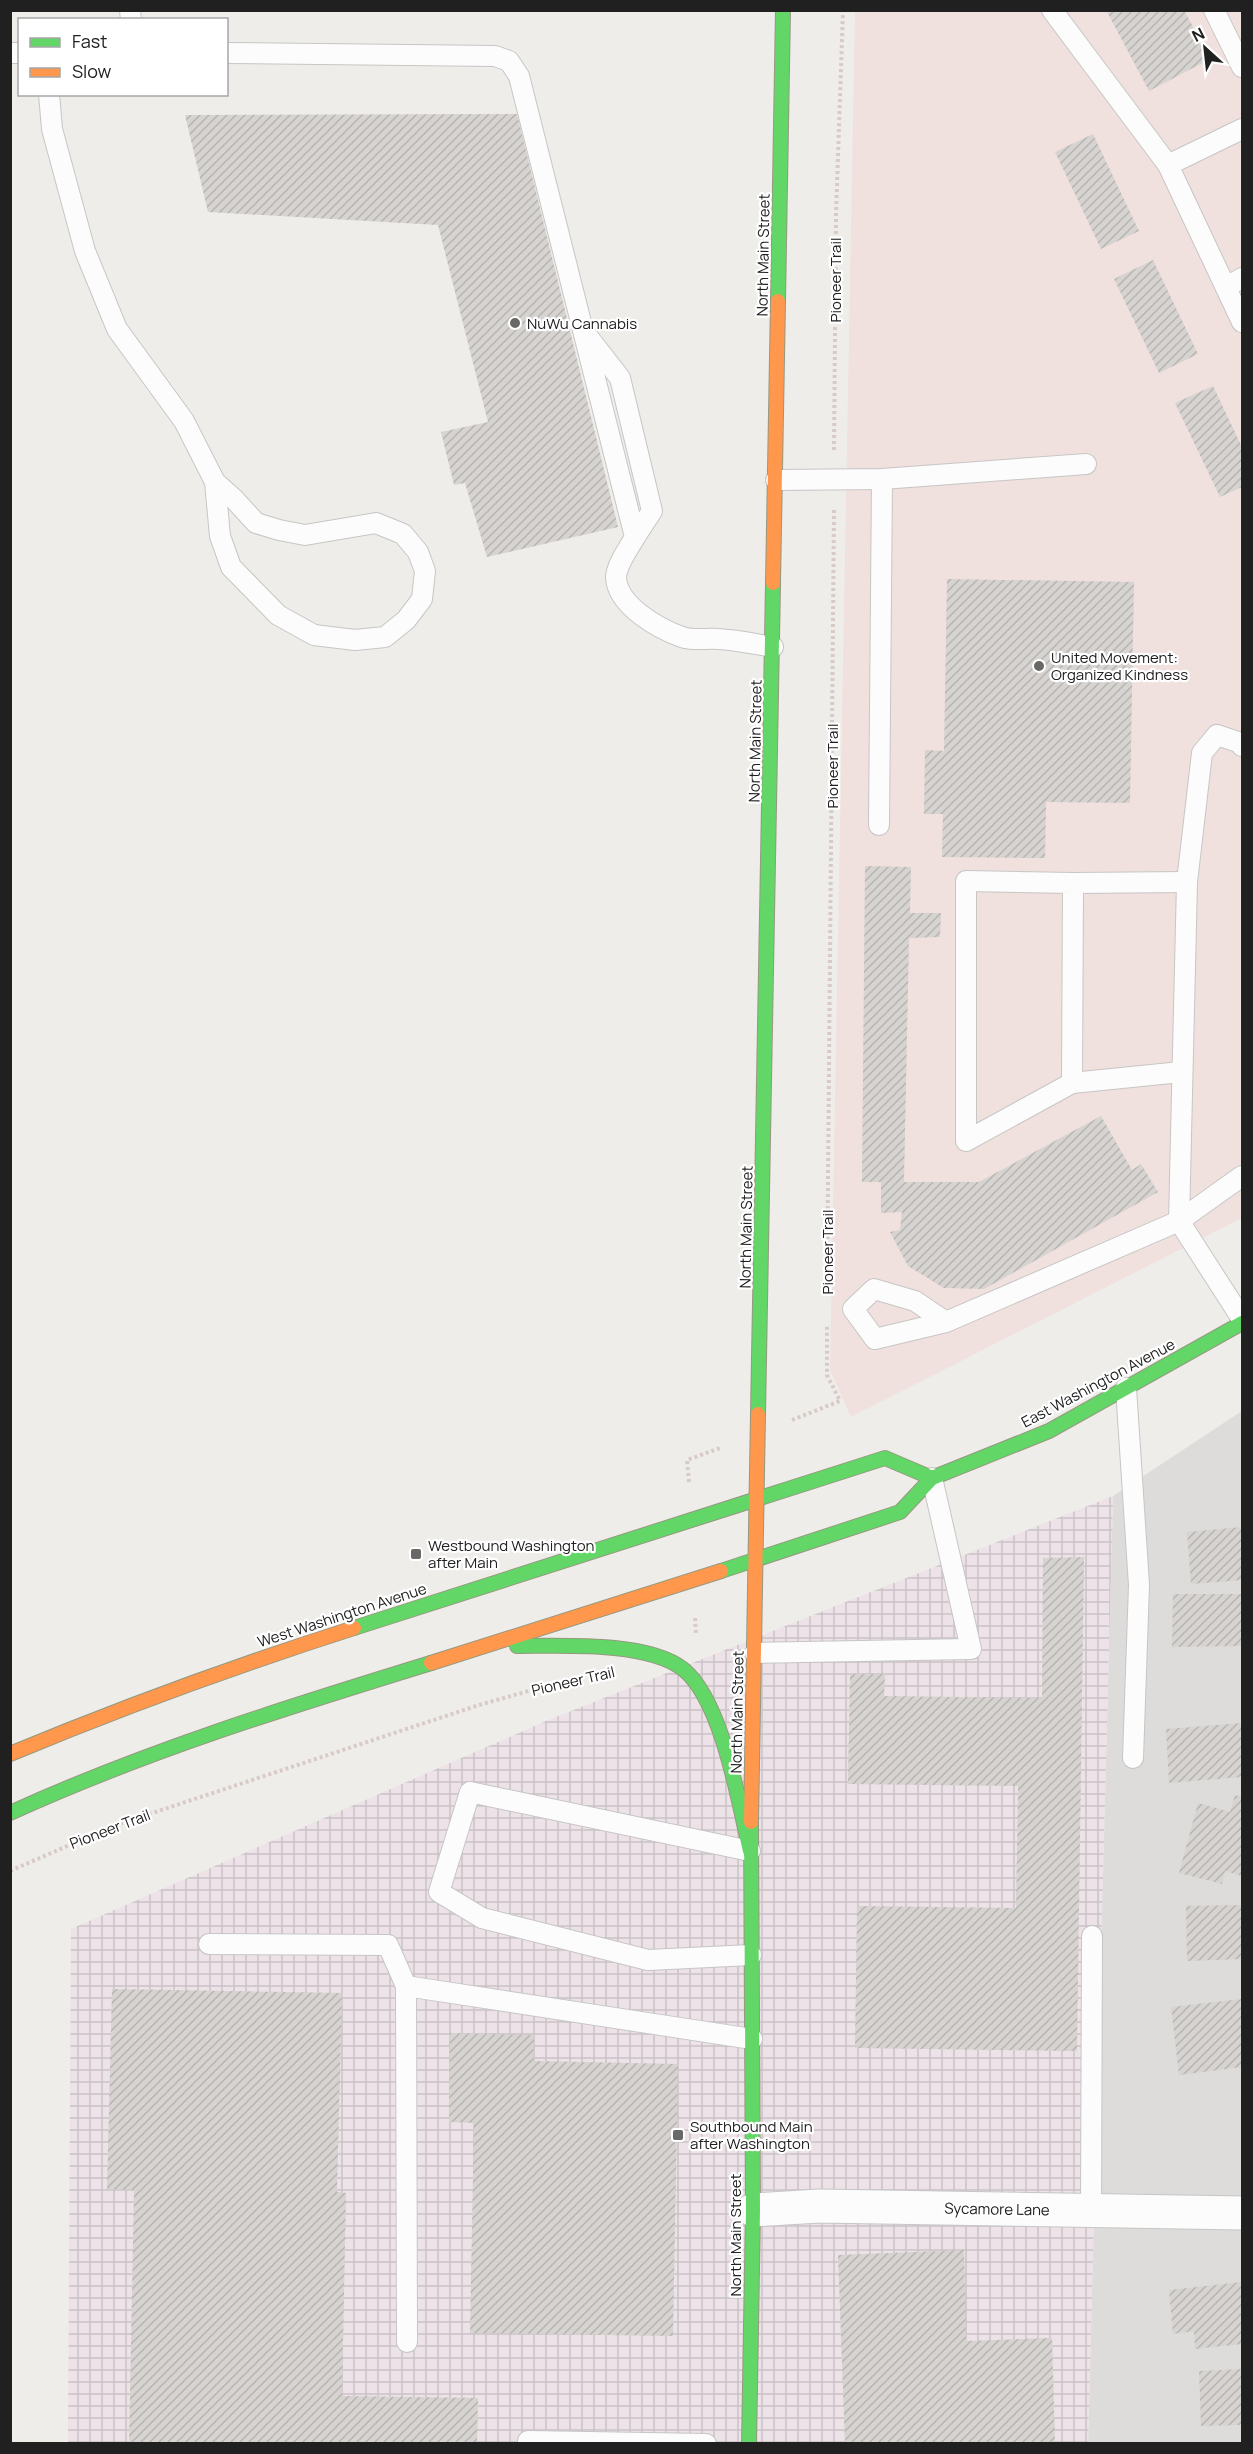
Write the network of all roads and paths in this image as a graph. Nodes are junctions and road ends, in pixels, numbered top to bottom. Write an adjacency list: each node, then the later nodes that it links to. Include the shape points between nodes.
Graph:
1 (783, 10): 15 (main road, North Main Street)
2 (843, 10): 13 (path, Pioneer Trail, via 836,215)
3 (1052, 10): 9 (lane)
4 (1214, 10): 6 (lane)
5 (228, 53): 17 (lane, via 495,56 509,61 519,75 635,537 616,578 621,591 635,611 684,638)
6 (1242, 67)
7 (49, 96): 16 (lane, via 52,129 85,250 113,319 184,421)
8 (1242, 129): 9 (lane)
9 (1168, 165): 10 (lane)
10 (1234, 283): 11 (lane)
11 (1242, 322)
12 (1086, 464): 14 (lane)
13 (834, 479): 14 (lane); 15 (lane); 26 (path, Pioneer Trail)
14 (882, 479): 19 (lane)
15 (776, 480): 17 (main road, North Main Street)
16 (215, 482): 16 (lane, via 220,536 231,567 278,615 314,635 355,640 385,637 406,620 422,599 425,571 418,552 403,534 376,523 305,536 279,530 256,523)
17 (773, 647): 31 (main road, North Main Street)
18 (1242, 746): 20 (lane, via 1217,735 1202,753)
19 (879, 825)
20 (1187, 882): 21 (lane); 22 (lane)
21 (1073, 883): 23 (lane); 23 (lane, via 966,881 966,1141)
22 (1182, 1072): 23 (lane); 25 (lane)
23 (1072, 1083)
24 (1242, 1176): 25 (lane)
25 (1179, 1221): 28 (lane); 29 (lane)
26 (827, 1295)
27 (827, 1318): 31 (path, via 827,1375 840,1401)
28 (1242, 1321): 30 (main road, East Washington Avenue)
29 (946, 1322)
30 (1126, 1388): 32 (main road, East Washington Avenue, via 1049,1431); 42 (lane, via 1139,1585)
31 (758, 1434): 33 (main road, North Main Street); 34 (path, via 687,1460)
32 (932, 1478): 33 (main road, via 885,1458); 35 (main road, East Washington Avenue, via 900,1512); 38 (lane, via 971,1648)
33 (758, 1498): 34 (main road, West Washington Avenue); 35 (main road, North Main Street)
34 (694, 1518): 41 (main road, West Washington Avenue, via 289,1649)
35 (757, 1560): 36 (main road); 38 (main road, North Main Street)
36 (691, 1581): 37 (main road); 39 (path, via 696,1639)
37 (485, 1645): 39 (main road, via 591,1646 644,1653); 43 (main road, via 146,1756)
38 (755, 1653): 44 (main road, North Main Street)
39 (682, 1668): 44 (main road, via 708,1704 719,1733)
40 (559, 1683): 45 (path, Pioneer Trail, via 479,1705 124,1822)
41 (10, 1754)
42 (1132, 1758)
43 (10, 1813)
44 (750, 1851): 48 (main road, North Main Street); 48 (lane, via 470,1792 439,1892 482,1918 648,1960)
45 (10, 1871)
46 (1092, 1936): 52 (lane)
47 (209, 1944): 49 (lane, via 388,1946)
48 (751, 1955): 50 (main road, North Main Street)
49 (406, 1986): 50 (lane); 54 (lane)
50 (752, 2039): 51 (main road, North Main Street)
51 (753, 2210): 52 (street, Sycamore Lane, via 819,2206); 57 (main road, North Main Street)
52 (1091, 2210): 53 (street, Sycamore Lane)
53 (1242, 2213)
54 (407, 2342)
55 (528, 2441): 56 (lane)
56 (706, 2444)
57 (749, 2444)

